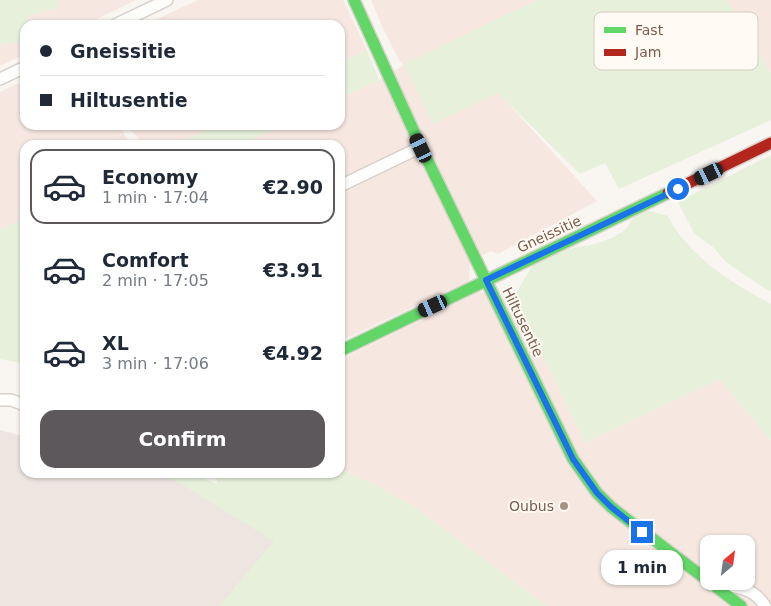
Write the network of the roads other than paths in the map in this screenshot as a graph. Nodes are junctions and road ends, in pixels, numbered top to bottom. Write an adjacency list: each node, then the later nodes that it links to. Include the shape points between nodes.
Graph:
1 (168, 0): 3 (street)
2 (354, 0): 7 (street, Hiltusentie)
3 (126, 20)
4 (20, 70): 5 (street)
5 (0, 79)
6 (771, 143): 9 (street, Gneissitie)
7 (421, 148): 8 (street); 9 (street, Hiltusentie)
8 (345, 184)
9 (486, 280): 10 (street, Gneissitie); 13 (street, Hiltusentie, via 573,459 597,493)
10 (345, 349)
11 (0, 400): 12 (street)
12 (20, 403)
13 (700, 576)
14 (719, 590): 16 (street, Hiltusentie)
15 (748, 590): 17 (street, Hiltusentie, via 758,596)
16 (741, 606)
17 (764, 606)

